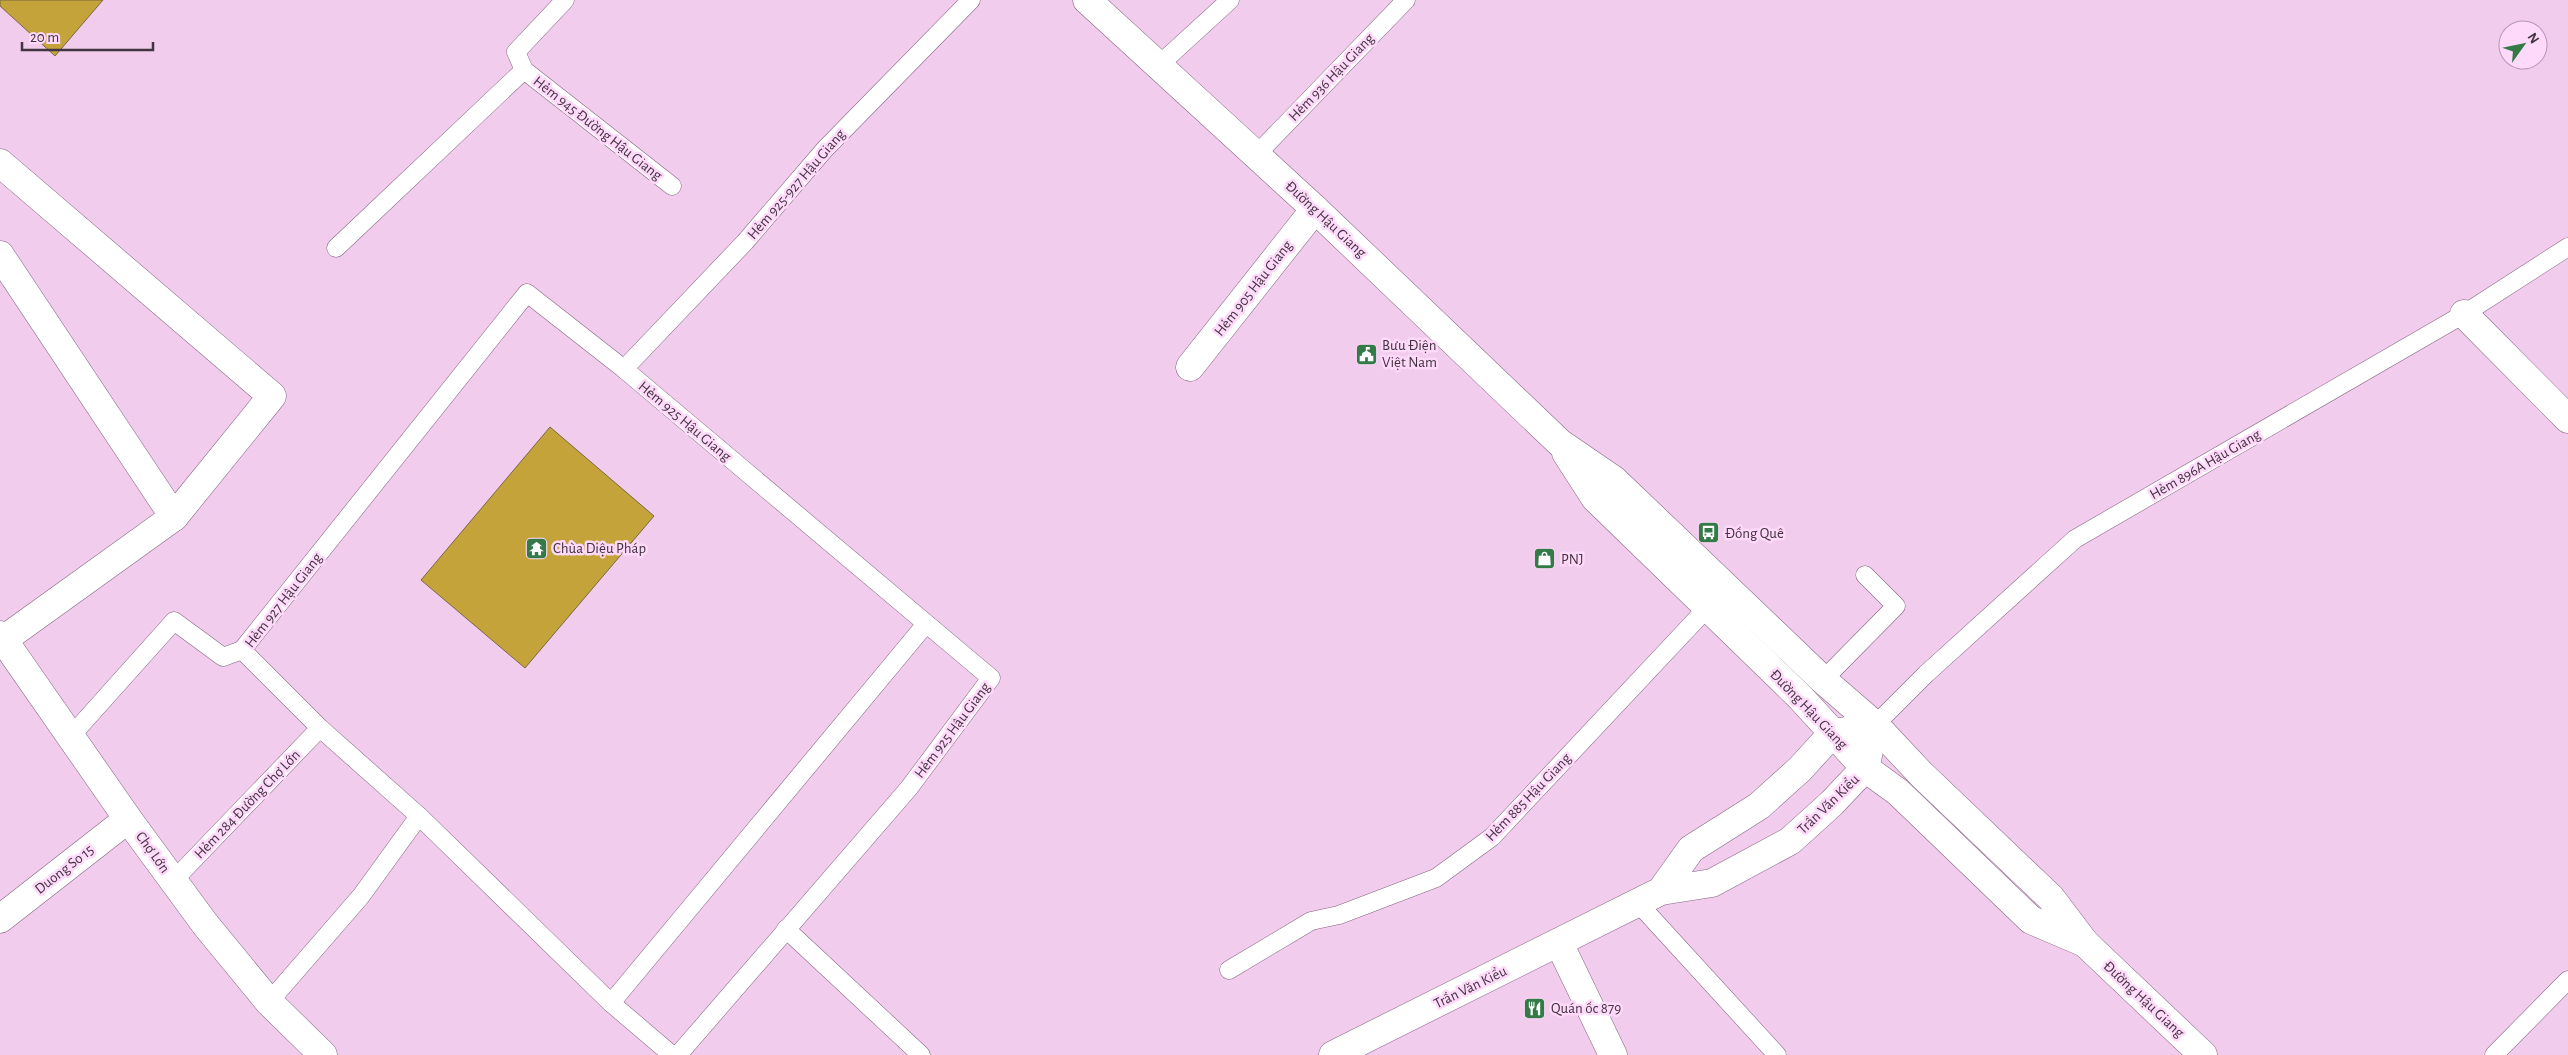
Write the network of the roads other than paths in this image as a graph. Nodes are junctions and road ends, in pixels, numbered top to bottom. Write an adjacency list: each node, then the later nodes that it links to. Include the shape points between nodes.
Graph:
1 (565, 0): 7 (lane, Hẻm 945 Đường Hậu Giang, via 516,52)
2 (970, 0): 17 (lane, Hẻm 925-927 Hậu Giang, via 825,149 745,242)
3 (1087, 0): 6 (street, Đường Hậu Giang)
4 (1230, 0): 6 (lane)
5 (1406, 0): 8 (lane, Hẻm 936 Hậu Giang)
6 (1158, 65): 8 (street, Đường Hậu Giang)
7 (524, 70): 10 (lane, Hẻm 945 Đường Hậu Giang); 13 (lane)
8 (1256, 154): 11 (street, Đường Hậu Giang)
9 (0, 163): 20 (street, via 272,396)
10 (672, 186)
11 (1315, 209): 16 (street, Hẻm 905 Hậu Giang); 19 (street, Đường Hậu Giang)
12 (2568, 247): 15 (lane, Hẻm 896A Hậu Giang)
13 (336, 248)
14 (0, 255): 20 (street)
15 (2464, 314): 18 (street); 27 (lane, Hẻm 896A Hậu Giang, via 2075,539 1926,674)
16 (1190, 367)
17 (624, 369): 23 (lane, Hẻm 925 Hậu Giang); 25 (lane, Hẻm 927 Hậu Giang, via 527,293)
18 (2568, 419)
19 (1560, 443): 22 (street, Đường Hậu Giang, via 1595,498); 26 (street, Đường Hậu Giang, via 1614,480)
20 (174, 517): 24 (street)
21 (1865, 576): 26 (lane, via 1896,606)
22 (1708, 608): 29 (street, Đường Hậu Giang, via 1800,697); 40 (lane, Hẻm 885 Hậu Giang, via 1492,837 1436,878 1339,915 1312,921)
23 (925, 625): 37 (lane, Hẻm 925 Hậu Giang, via 991,678 909,788); 43 (lane)
24 (2, 637): 30 (street, Chợ Lớn)
25 (242, 650): 28 (lane, Hẻm 927 Hậu Giang); 30 (lane, via 223,657 174,621)
26 (1823, 680): 27 (street, Đường Hậu Giang)
27 (1875, 726): 29 (street); 31 (street, Trần Văn Kiểu); 39 (street, Đường Hậu Giang, via 2051,898)
28 (320, 728): 32 (lane, Hẻm 927 Hậu Giang); 34 (lane, Hẻm 284 Đường Chợ Lớn)
29 (1832, 734): 31 (street, Đường Hậu Giang); 35 (street, Trần Văn Kiểu, via 1759,806 1691,849)
30 (71, 736): 33 (street, Chợ Lớn)
31 (1865, 768): 35 (street, Trần Văn Kiểu, via 1790,841 1712,882); 39 (street, Đường Hậu Giang, via 1898,792 2031,920)
32 (419, 816): 42 (lane, via 361,896); 43 (lane, Hẻm 927 Hậu Giang)
33 (128, 819): 34 (street, Chợ Lớn); 36 (street, Duong So 15)
34 (173, 881): 42 (street, Chợ Lớn)
35 (1650, 897): 38 (street, Trần Văn Kiểu); 50 (lane)
36 (0, 919)
37 (786, 929): 46 (lane, Hẻm 925 Hậu Giang); 47 (lane)
38 (1559, 943): 48 (street, Trần Văn Kiểu); 49 (street)
39 (2085, 943): 51 (street, Đường Hậu Giang)
40 (1229, 970)
41 (2568, 980): 52 (lane)
42 (269, 1002): 44 (street, Chợ Lớn)
43 (611, 1003): 45 (lane, Hẻm 927 Hậu Giang)
44 (323, 1055)
45 (672, 1055)
46 (678, 1055)
47 (921, 1055)
48 (1333, 1055)
49 (1613, 1055)
50 (1777, 1055)
51 (2203, 1055)
52 (2494, 1055)

